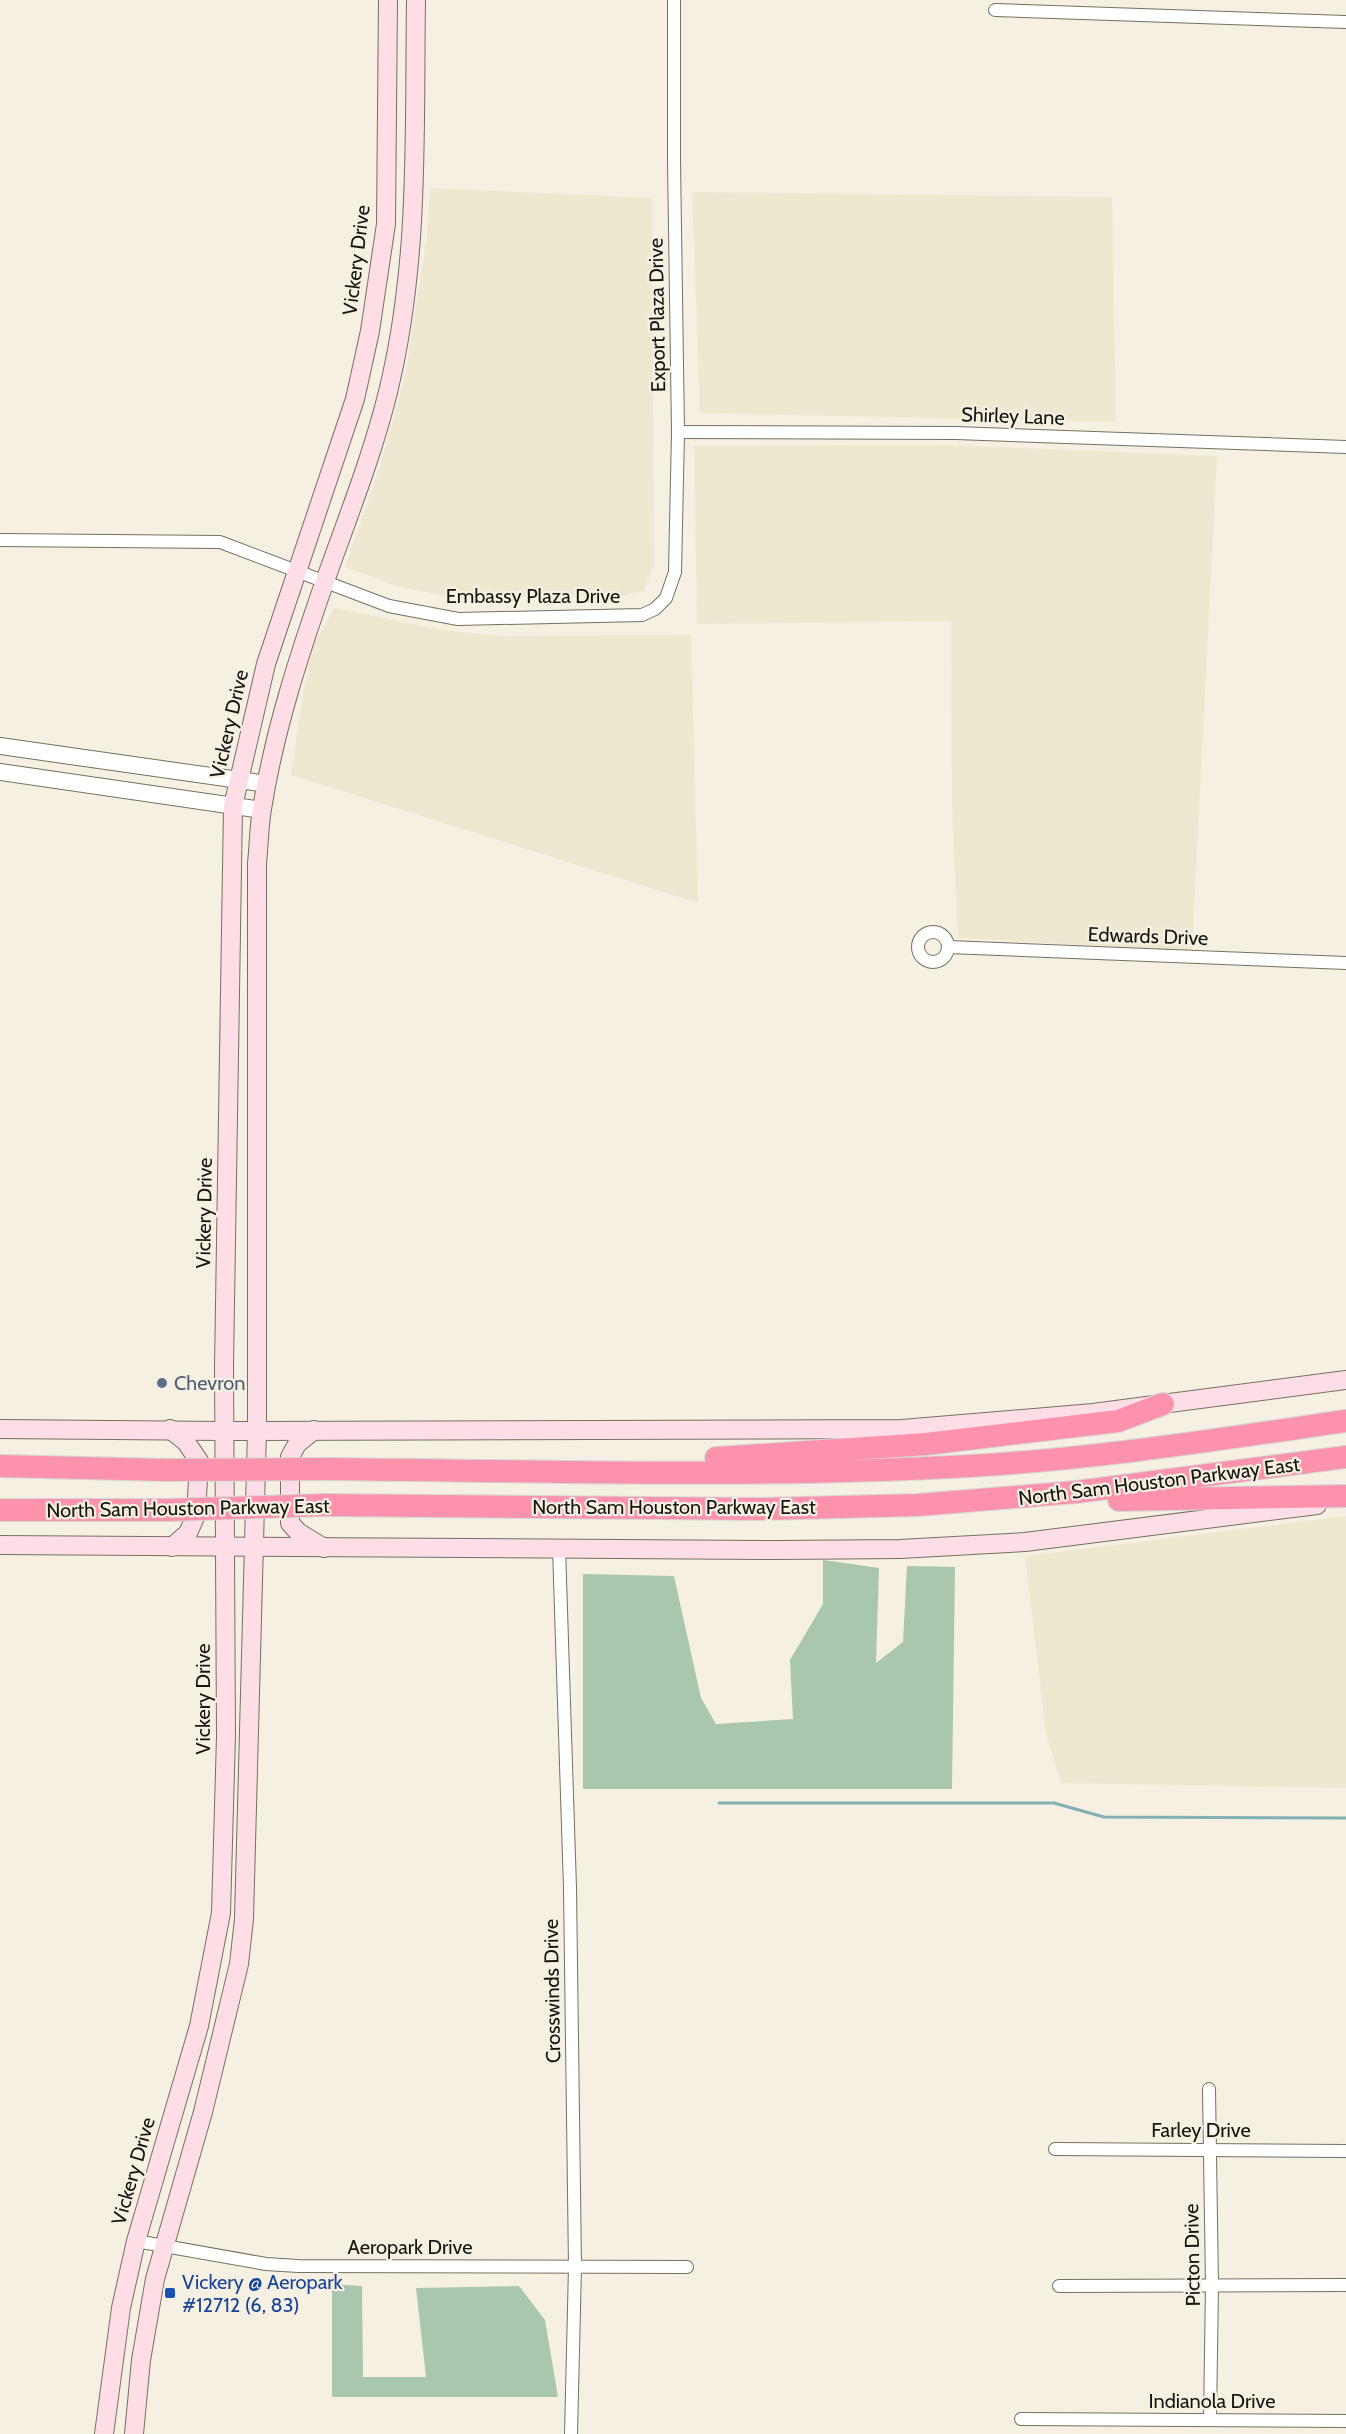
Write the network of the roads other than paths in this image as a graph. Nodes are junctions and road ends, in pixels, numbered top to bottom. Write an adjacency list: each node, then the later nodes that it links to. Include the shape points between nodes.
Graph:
1 (388, 0): 9 (main road, Vickery Drive, via 386,224 379,281 355,399)
2 (416, 0): 10 (main road, via 415,192 404,311 388,393 368,462)
3 (674, 0): 6 (street, Export Plaza Drive)
4 (995, 10): 5 (street)
5 (1346, 22)
6 (678, 432): 7 (street, Shirley Lane, via 956,433); 11 (street, Export Plaza Drive, via 675,572 666,598)
7 (1346, 447)
8 (0, 540): 9 (street, Embassy Plaza Drive, via 220,542)
9 (297, 571): 10 (street, Embassy Plaza Drive); 16 (main road, Vickery Drive, via 266,664)
10 (324, 582): 11 (street, Embassy Plaza Drive, via 389,606 459,619); 17 (main road)
11 (642, 615)
12 (0, 746): 13 (street)
13 (66, 754): 15 (street); 16 (street)
14 (0, 772): 15 (street)
15 (63, 780): 18 (street)
16 (239, 780): 17 (street); 18 (main road, Vickery Drive)
17 (267, 784): 19 (main road)
18 (233, 806): 19 (street); 20 (main road, Vickery Drive)
19 (262, 810): 21 (main road, via 257,863)
20 (232, 937): 21 (main road); 24 (main road, Vickery Drive)
21 (259, 937): 25 (main road)
22 (948, 946): 23 (street, Edwards Drive)
23 (1346, 963)
24 (228, 1096): 25 (main road); 33 (main road, Vickery Drive)
25 (258, 1097): 31 (main road)
26 (1346, 1380): 27 (main road)
27 (1163, 1404): 32 (main road, via 902,1429); 36 (highway, via 1118,1421 926,1444)
28 (1346, 1421): 36 (highway, North Sam Houston Parkway East, via 1114,1453 970,1466 830,1471)
29 (0, 1429): 30 (main road)
30 (170, 1429): 33 (main road); 43 (main road, via 186,1442 199,1461 196,1515 188,1533)
31 (256, 1430): 32 (main road); 33 (main road); 42 (main road)
32 (314, 1430): 45 (main road, via 297,1443 290,1457 290,1523)
33 (224, 1431): 44 (main road, Vickery Drive)
34 (1346, 1457): 39 (highway, North Sam Houston Parkway East, via 1134,1486)
35 (0, 1466): 36 (highway, North Sam Houston Parkway East, bridge)
36 (550, 1471)
37 (1346, 1496): 39 (highway)
38 (1346, 1502): 46 (main road, North Sam Houston Parkway East, via 1023,1542 811,1550)
39 (965, 1503): 40 (highway, North Sam Houston Parkway East, bridge, via 761,1509 324,1505)
40 (0, 1510)
41 (0, 1545): 43 (main road, North Sam Houston Parkway East)
42 (254, 1546): 44 (main road, North Sam Houston Parkway East); 45 (main road, North Sam Houston Parkway East); 48 (main road)
43 (172, 1547): 44 (main road, North Sam Houston Parkway East)
44 (226, 1547): 47 (main road, Vickery Drive)
45 (324, 1548): 46 (main road, North Sam Houston Parkway East)
46 (559, 1548): 57 (street, Crosswinds Drive, via 570,1888)
47 (226, 1736): 48 (main road); 49 (main road, Vickery Drive, via 221,1913)
48 (250, 1737): 50 (main road, via 244,1919 239,1964)
49 (199, 2026): 50 (main road); 55 (main road, Vickery Drive)
50 (221, 2032): 56 (main road, via 203,2112)
51 (1209, 2089): 53 (street, Picton Drive)
52 (1056, 2149): 53 (street, Farley Drive)
53 (1209, 2149): 54 (street, Farley Drive); 61 (street, Picton Drive)
54 (1346, 2151)
55 (136, 2241): 56 (street, Aeropark Drive); 66 (main road, Vickery Drive, via 121,2308)
56 (164, 2247): 57 (street, Aeropark Drive, via 266,2264); 67 (main road, via 141,2360)
57 (575, 2267): 58 (street, Aeropark Drive); 68 (street, Crosswinds Drive)
58 (687, 2267)
59 (1346, 2285): 61 (street)
60 (1059, 2286): 61 (street)
61 (1212, 2286): 63 (street, Picton Drive)
62 (1021, 2420): 63 (street, Indianola Drive)
63 (1210, 2421): 65 (street, Indianola Drive)
64 (1346, 2421): 65 (street, Indianola Drive)
65 (1327, 2428)
66 (104, 2434)
67 (134, 2434)
68 (571, 2434)

